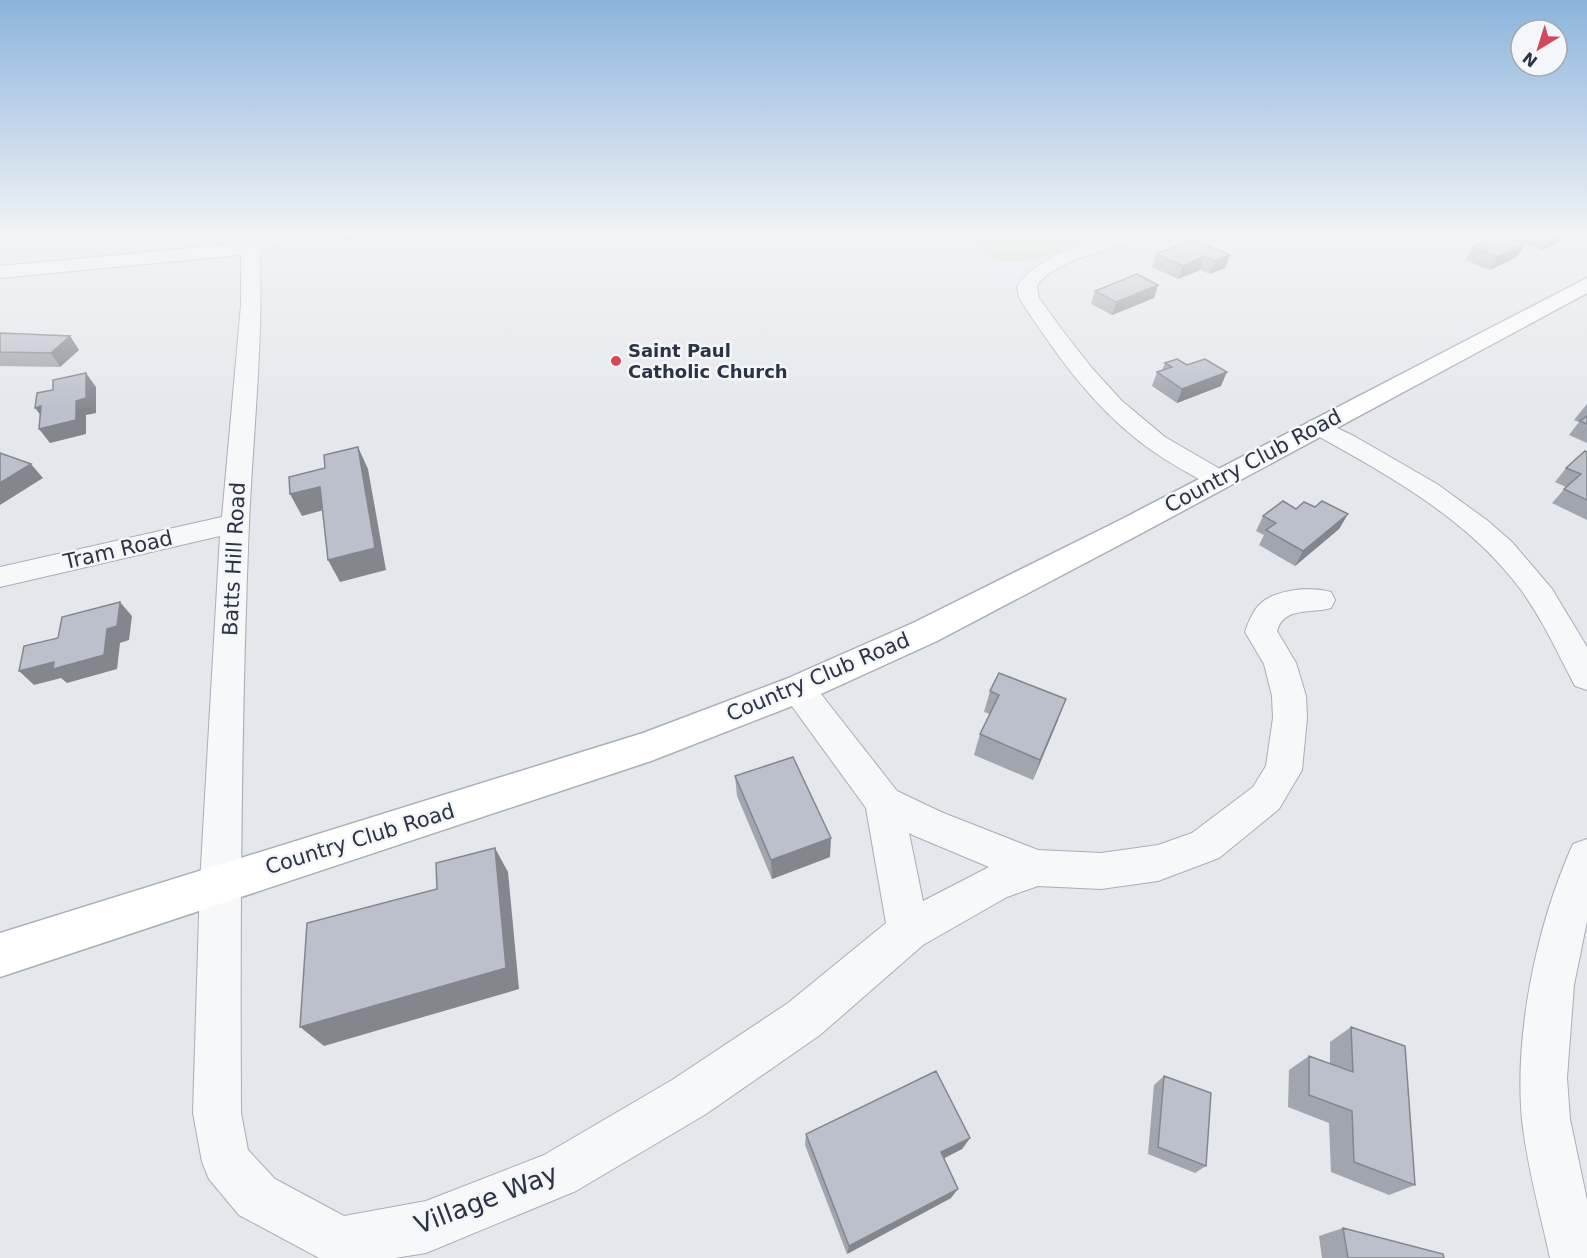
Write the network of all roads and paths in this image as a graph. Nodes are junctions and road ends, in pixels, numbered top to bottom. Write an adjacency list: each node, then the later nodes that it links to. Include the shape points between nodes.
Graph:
1 (250, 296): 6 (street, Batts Hill Road)
2 (1029, 296): 5 (street, via 1114,407 1149,437)
3 (1565, 296): 4 (street, Country Club Road)
4 (1318, 426): 5 (street, Country Club Road); 9 (street, via 1430,492 1493,542 1548,606)
5 (1218, 479): 10 (street, Country Club Road, via 925,632)
6 (235, 523): 7 (street, Tram Road); 14 (street, Batts Hill Road)
7 (0, 577)
8 (1320, 600): 12 (street, Village Way, via 1275,607 1263,619 1261,632 1280,663 1290,718 1284,770 1266,798 1204,846 1158,863 1101,871)
9 (1587, 677)
10 (798, 689): 11 (street, Village Way); 14 (street, Country Club Road, via 651,746)
11 (884, 803): 12 (street, Village Way); 15 (street, Village Way)
12 (1038, 868): 15 (street, Village Way, via 995,884)
13 (1585, 871): 17 (street, via 1560,945 1550,996 1546,1055 1546,1118)
14 (220, 883): 15 (street, Village Way, via 218,1113 226,1162 257,1197 341,1242 426,1227 559,1174 689,1097 804,1019); 16 (street, Country Club Road)
15 (908, 931)
16 (0, 955)
17 (1576, 1258)

